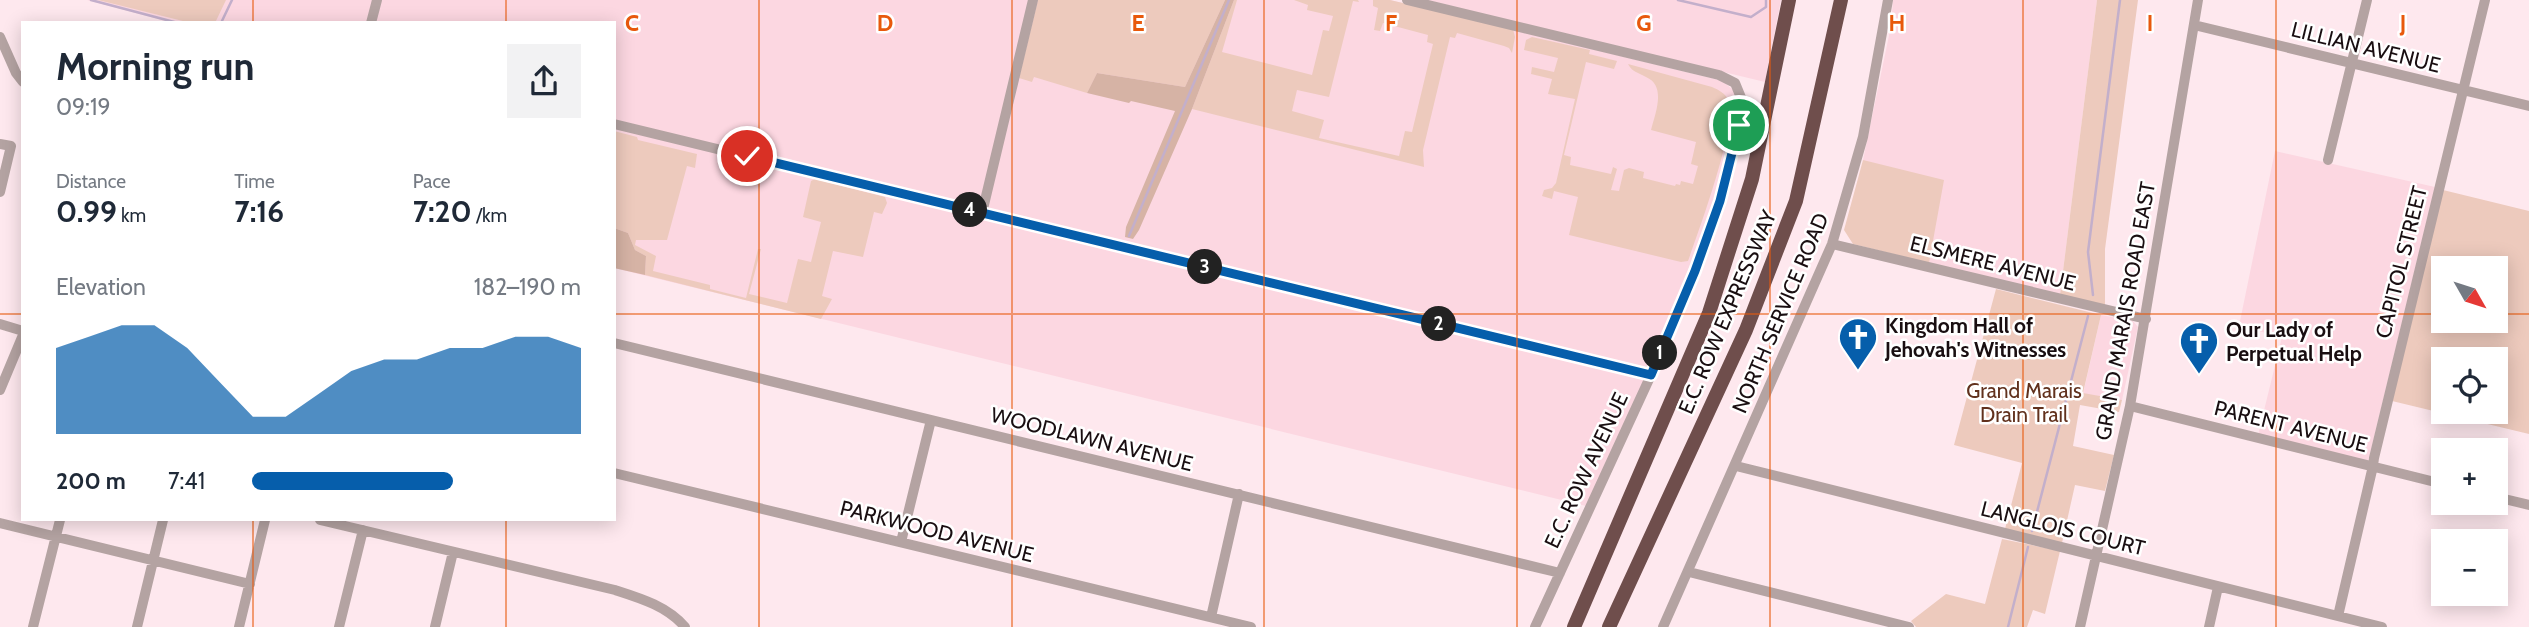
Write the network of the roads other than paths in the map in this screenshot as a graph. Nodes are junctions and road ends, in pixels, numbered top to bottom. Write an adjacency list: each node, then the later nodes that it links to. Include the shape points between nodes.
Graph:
1 (377, 0): 11 (street)
2 (1033, 0): 23 (street)
3 (1407, 0): 30 (street, E.C. ROW AVENUE, via 1719,75 1740,90 1739,125 1720,201)
4 (1789, 0): 66 (highway, E.C. ROW EXPRESSWAY, via 1752,179 1709,313)
5 (1841, 0): 22 (highway, E.C. ROW EXPRESSWAY)
6 (1851, 0): 22 (highway)
7 (1888, 0): 24 (street, NORTH SERVICE ROAD, via 1863,137)
8 (2198, 0): 12 (street, GRAND MARAIS ROAD EAST)
9 (2367, 0): 14 (street)
10 (2485, 0): 16 (street, CAPITOL STREET)
11 (372, 21)
12 (2194, 25): 14 (street, LILLIAN AVENUE); 25 (street, GRAND MARAIS ROAD EAST)
13 (0, 37): 15 (street)
14 (2352, 63): 16 (street, LILLIAN AVENUE); 20 (street)
15 (21, 79)
16 (2463, 90): 17 (street, LILLIAN AVENUE); 35 (street, CAPITOL STREET)
17 (2529, 106)
18 (616, 124): 23 (street)
19 (0, 144): 21 (street, via 11,146)
20 (2328, 160)
21 (0, 192)
22 (1796, 201): 67 (highway, E.C. ROW EXPRESSWAY, via 1746,330)
23 (982, 213): 30 (street)
24 (1832, 244): 25 (street, ELSMERE AVENUE); 34 (street, NORTH SERVICE ROAD)
25 (2146, 318): 32 (street, GRAND MARAIS ROAD EAST)
26 (0, 324): 27 (street)
27 (21, 332)
28 (21, 338): 31 (street)
29 (616, 343): 33 (street, WOODLAWN AVENUE)
30 (1651, 375): 53 (street, E.C. ROW AVENUE)
31 (0, 390)
32 (2130, 405): 35 (street, PARENT AVENUE); 50 (street, GRAND MARAIS ROAD EAST)
33 (930, 420): 38 (street, WOODLAWN AVENUE); 48 (street)
34 (1736, 466): 50 (street, LANGLOIS COURT); 52 (street, NORTH SERVICE ROAD)
35 (2374, 466): 37 (street, PARENT AVENUE); 56 (street, CAPITOL STREET)
36 (616, 473): 48 (street, PARKWOOD AVENUE)
37 (2431, 481)
38 (1239, 494): 53 (street, WOODLAWN AVENUE); 57 (street)
39 (2508, 500): 40 (street)
40 (2529, 505)
41 (60, 521): 47 (street)
42 (163, 521): 51 (street)
43 (265, 521): 54 (street)
44 (324, 521): 46 (street)
45 (0, 523): 47 (street)
46 (363, 530): 49 (street); 61 (street)
47 (56, 536): 51 (street); 58 (street)
48 (901, 542): 57 (street, PARKWOOD AVENUE)
49 (453, 552): 62 (street); 63 (street, via 615,590 649,601)
50 (2095, 556): 55 (street, LANGLOIS COURT); 70 (street, GRAND MARAIS ROAD EAST)
51 (153, 560): 54 (street); 59 (street)
52 (1689, 572): 68 (street, NORTH SERVICE ROAD); 69 (street)
53 (1560, 573): 65 (street, E.C. ROW AVENUE)
54 (250, 584): 60 (street)
55 (2218, 587): 56 (street, LANGLOIS COURT); 71 (street)
56 (2338, 616): 72 (street, LANGLOIS COURT)
57 (1211, 617): 64 (street, PARKWOOD AVENUE)
58 (33, 627)
59 (137, 627)
60 (239, 627)
61 (339, 627)
62 (435, 627)
63 (685, 627)
64 (1251, 627)
65 (1535, 627)
66 (1574, 627)
67 (1609, 627)
68 (1664, 627)
69 (1909, 627)
70 (2080, 627)
71 (2209, 627)
72 (2382, 627)

